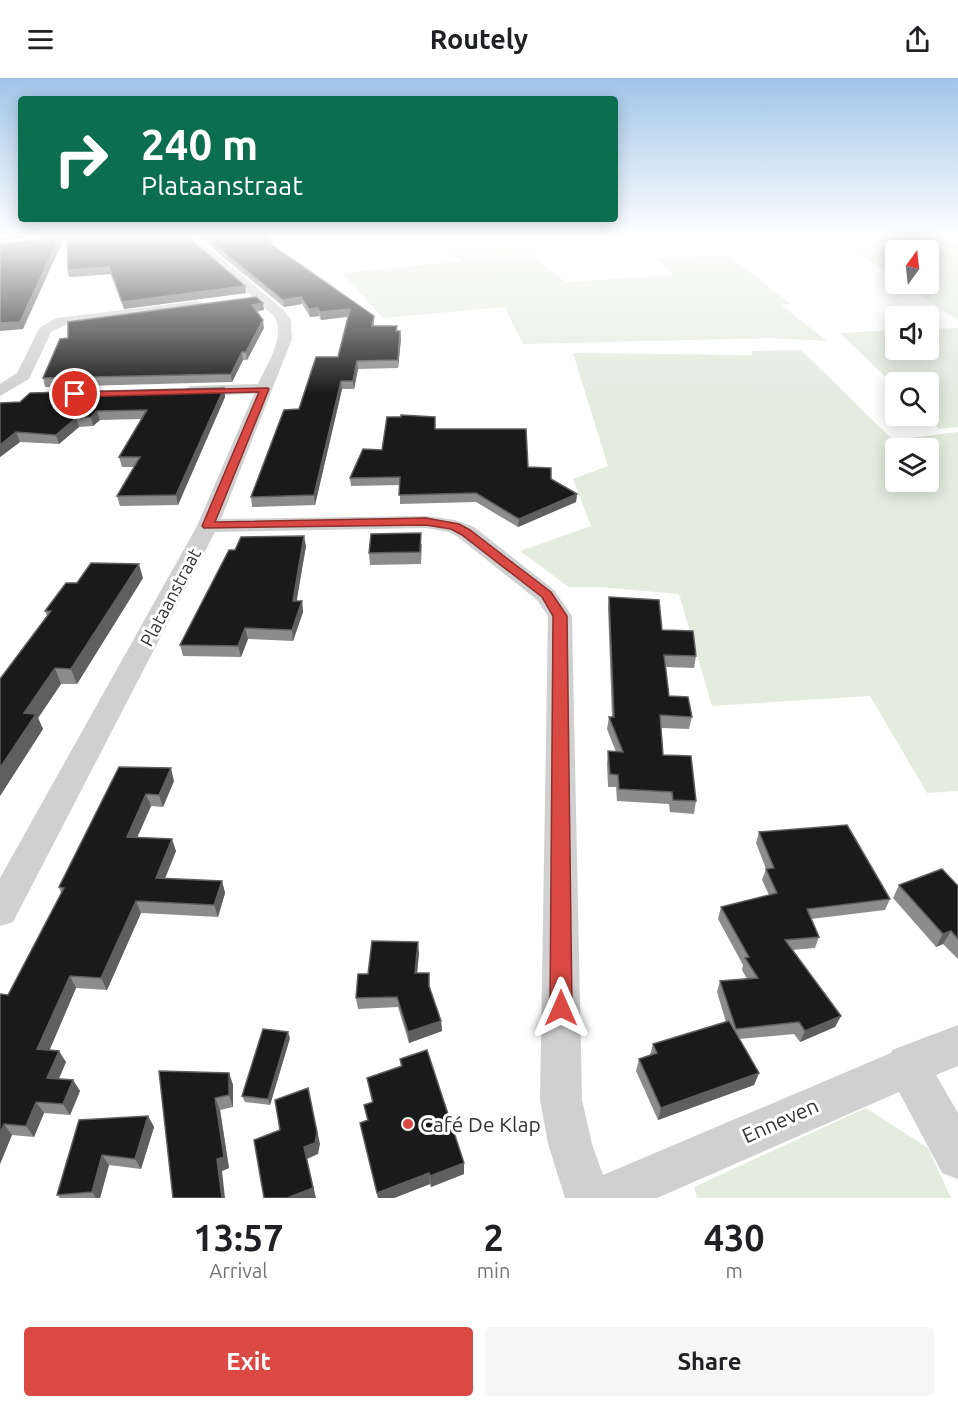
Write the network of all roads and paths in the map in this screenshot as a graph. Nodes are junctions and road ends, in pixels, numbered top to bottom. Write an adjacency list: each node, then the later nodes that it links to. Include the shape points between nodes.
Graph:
1 (250, 289): 2 (street, Plataanstraat)
2 (260, 298): 3 (street); 5 (street, Plataanstraat, via 279,313 285,328 285,339)
3 (237, 301)
4 (213, 303): 7 (street, via 62,321 50,326 23,376)
5 (265, 389): 6 (street); 9 (street, Plataanstraat)
6 (168, 392)
7 (0, 393): 8 (street)
8 (19, 396)
9 (208, 526): 10 (street, Plataanstraat); 14 (street, via 426,522 455,526 554,604 560,616 561,1100 570,1144)
10 (0, 911)
11 (958, 1045): 12 (street, Enneven)
12 (907, 1065): 13 (street); 15 (street, Enneven)
13 (958, 1157)
14 (588, 1198)
15 (603, 1198)

